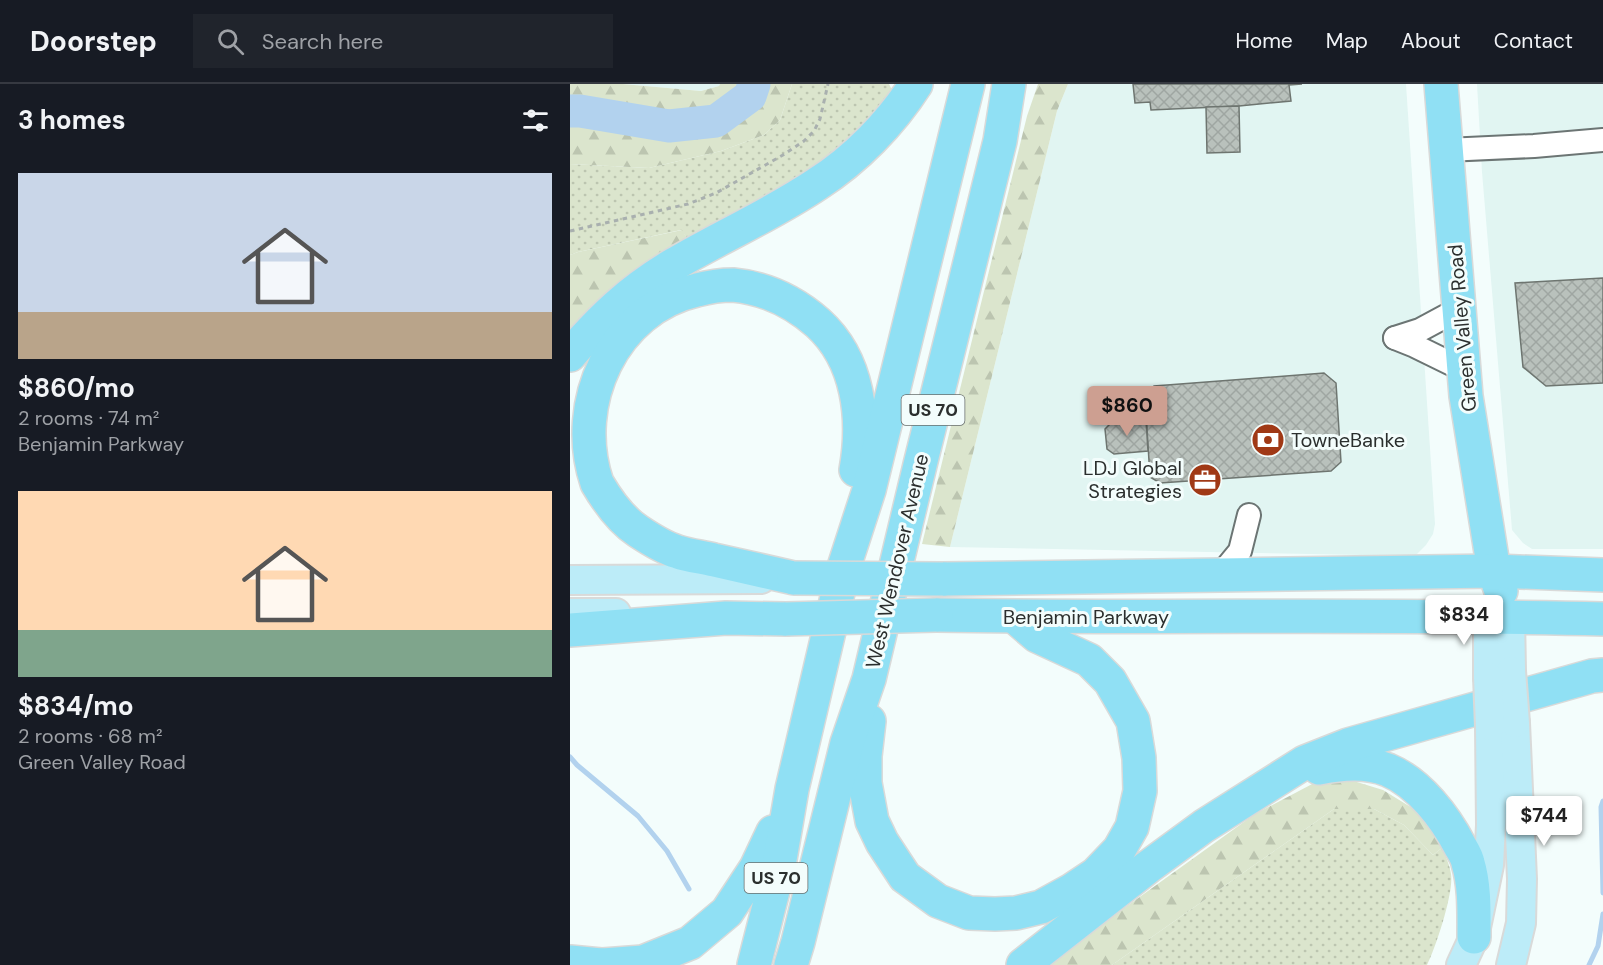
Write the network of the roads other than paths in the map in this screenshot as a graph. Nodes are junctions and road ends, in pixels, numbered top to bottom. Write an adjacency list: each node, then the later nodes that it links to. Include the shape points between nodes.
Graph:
1 (916, 84): 10 (highway, via 888,122 818,184 648,282 614,307)
2 (968, 84): 13 (highway, US 70, via 869,490)
3 (1009, 84): 7 (highway, West Wendover Avenue / US 70)
4 (1024, 84): 7 (highway)
5 (1441, 84): 8 (highway, Green Valley Road)
6 (1603, 140): 8 (lane)
7 (1000, 141): 26 (highway, West Wendover Avenue / US 70)
8 (1446, 150): 9 (highway, Green Valley Road)
9 (1459, 309): 11 (highway, Green Valley Road); 11 (lane, via 1420,330 1395,338)
10 (570, 355)
11 (1464, 370): 14 (highway, Green Valley Road)
12 (1249, 516): 15 (lane, via 1240,551)
13 (844, 567): 17 (highway, via 861,425 850,369 839,347 810,316 765,291 732,285 684,292 636,319 617,338 594,374 586,397 584,422 585,451 593,474 619,513 655,542 677,552); 28 (highway, US 70)
14 (1494, 572): 15 (highway, Benjamin Parkway); 16 (highway, Benjamin Parkway); 20 (highway, Green Valley Road)
15 (1221, 574): 17 (highway, Benjamin Parkway, bridge)
16 (1603, 575)
17 (794, 578): 18 (main road, Benjamin Parkway)
18 (570, 580)
19 (570, 613): 22 (main road, Benjamin Parkway, via 689,613)
20 (1499, 616): 21 (highway, Benjamin Parkway); 23 (highway, Benjamin Parkway); 27 (main road, Green Valley Road, bridge)
21 (1015, 617): 22 (highway, Benjamin Parkway, bridge); 26 (highway, via 1037,636 1089,660 1110,681 1133,721 1139,758 1140,791 1132,827 1119,850 1096,874 1041,907 1016,913 969,913 938,901 905,877 872,821 865,783 872,701)
22 (726, 618): 24 (highway)
23 (1603, 619)
24 (570, 630)
25 (1603, 675): 29 (highway, via 1348,745 1305,762)
26 (869, 679): 34 (highway, West Wendover Avenue / US 70, via 847,743)
27 (1503, 725): 30 (main road, Green Valley Road, via 1489,866); 36 (main road, Green Valley Road, via 1522,879 1521,923)
28 (792, 789): 32 (highway, via 756,868 727,912 690,943 643,962); 33 (highway, US 70, via 778,871)
29 (1253, 794): 30 (highway, via 1311,769 1344,764 1387,770 1403,779 1439,811 1468,862 1474,895); 35 (highway, via 1148,867)
30 (1467, 951)
31 (570, 962): 32 (highway)
32 (602, 965)
33 (754, 965)
34 (791, 965)
35 (1023, 965)
36 (1511, 965)

